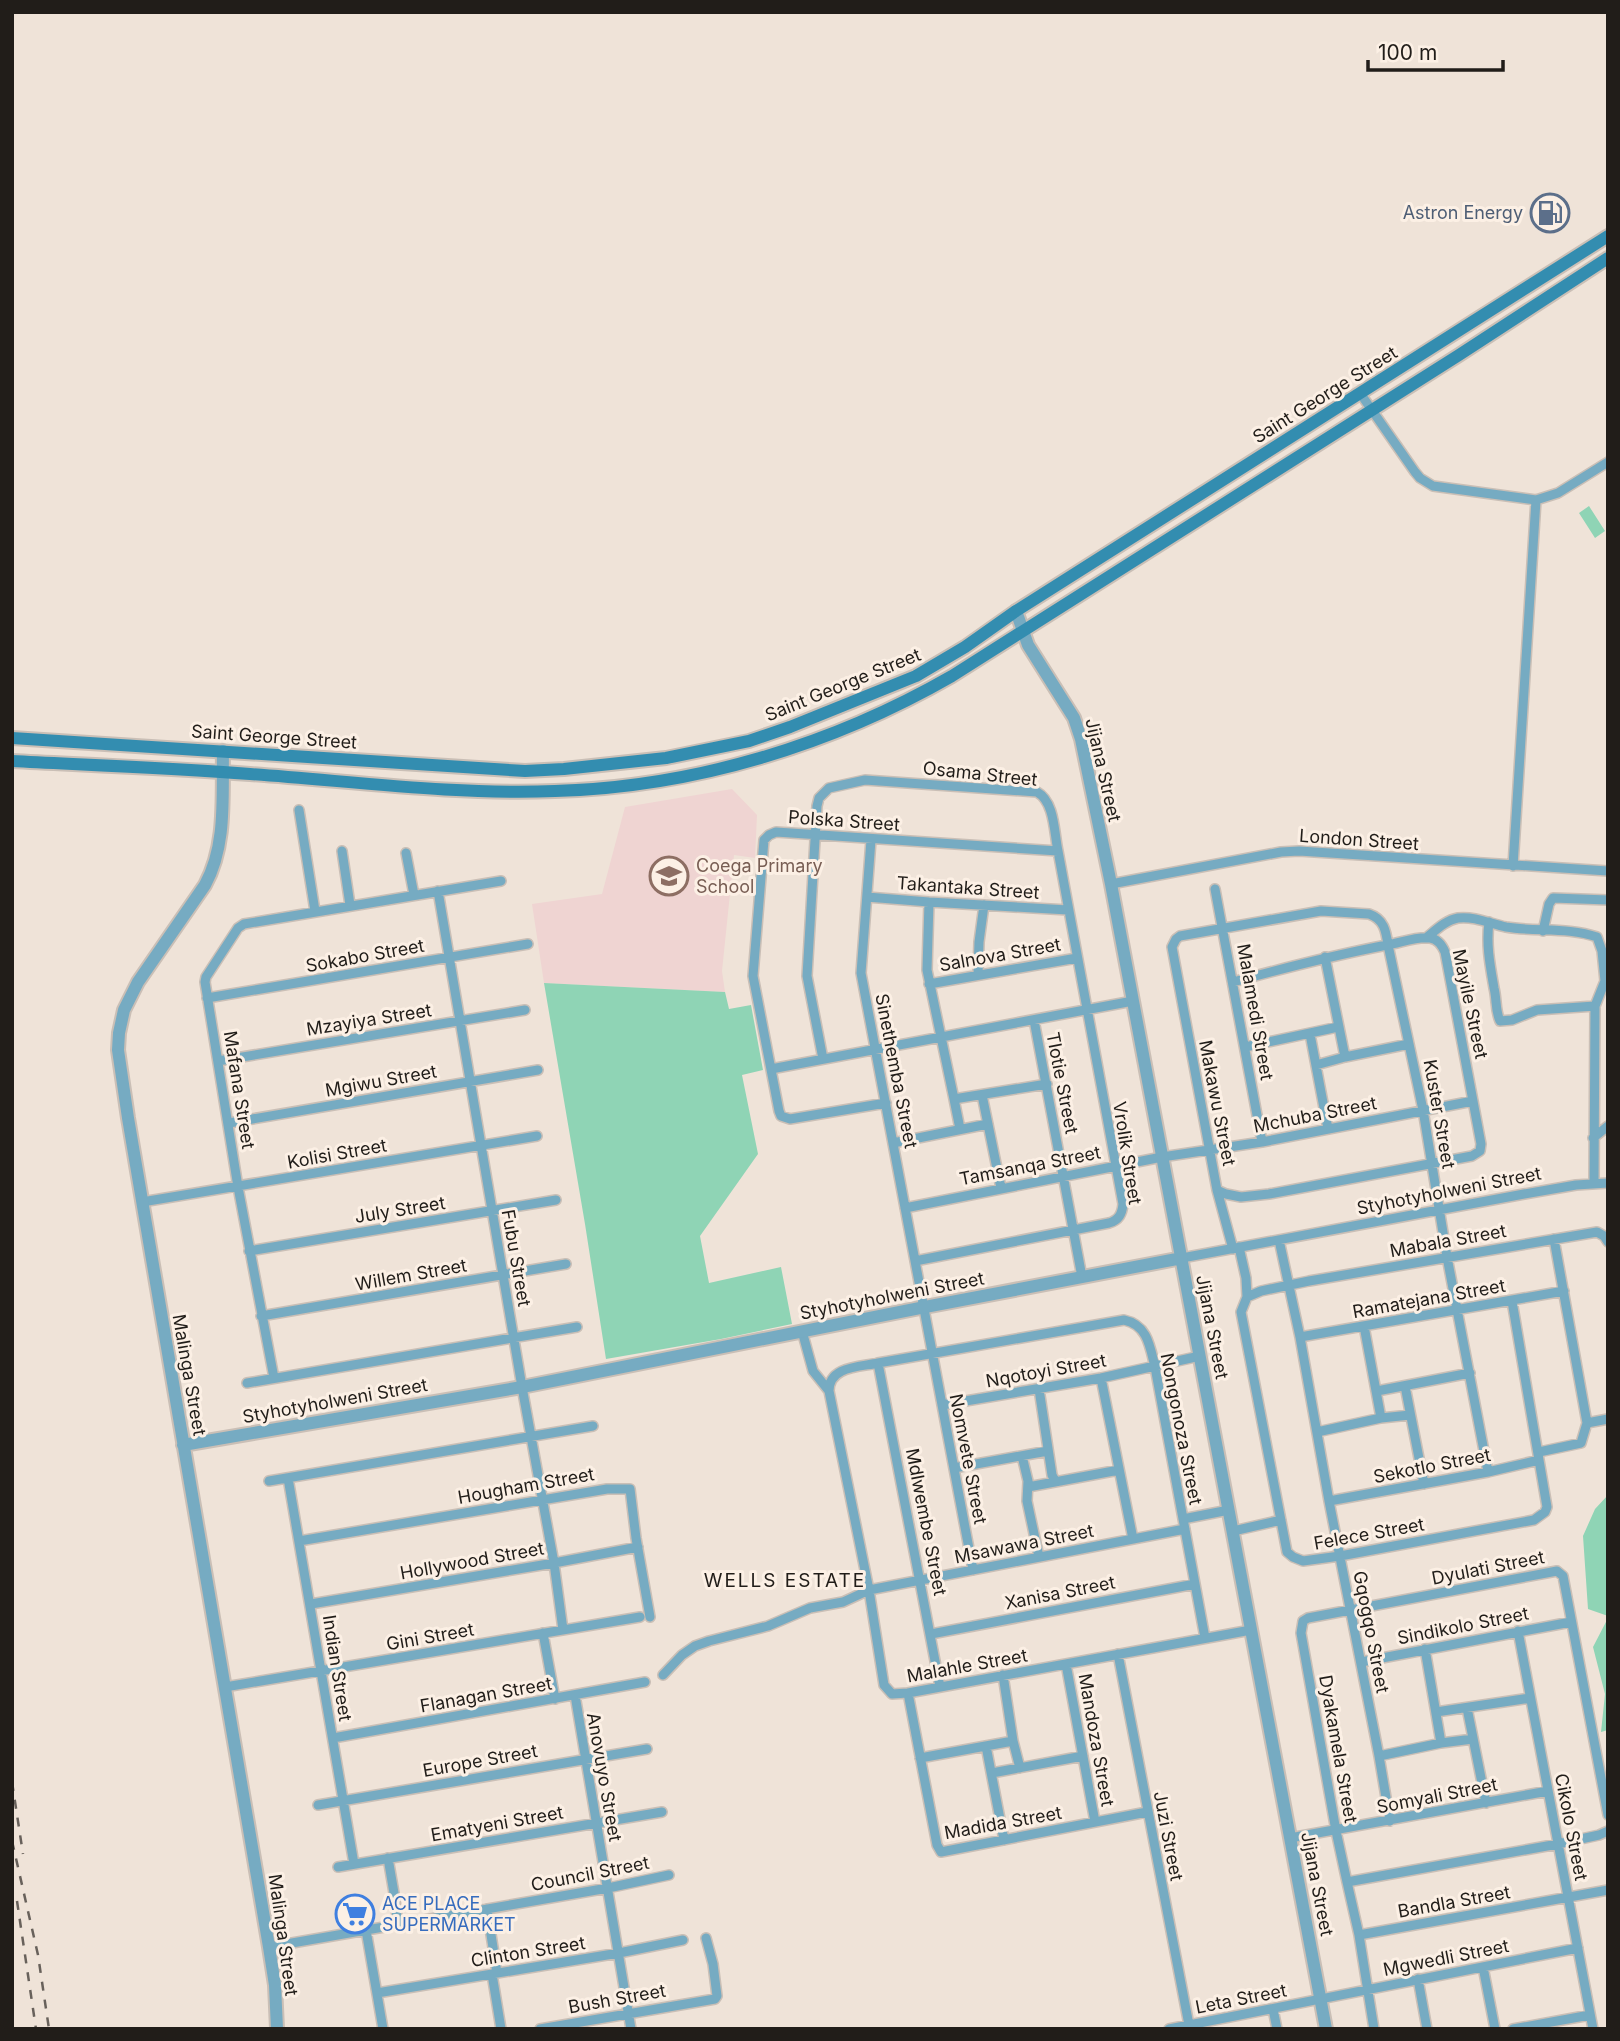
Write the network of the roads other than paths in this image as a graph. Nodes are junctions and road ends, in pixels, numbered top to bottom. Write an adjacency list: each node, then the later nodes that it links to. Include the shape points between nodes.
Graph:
1 (1608, 236): 3 (main road, Saint George Street)
2 (1608, 258): 4 (main road, Saint George Street)
3 (1360, 393): 4 (street); 7 (main road, Saint George Street)
4 (1372, 410): 6 (street, via 1426,482); 9 (main road, Saint George Street)
5 (1608, 462): 6 (street, via 1558,493)
6 (1536, 500): 20 (street)
7 (1016, 611): 8 (main road, Saint George Street); 9 (street, Jijana Street)
8 (1001, 622): 9 (street); 11 (main road, Saint George Street, via 935,666 880,692 749,741 666,758 525,771)
9 (1018, 633): 13 (main road, Saint George Street, via 921,694 842,729 785,751 656,780 566,791 489,791); 23 (street, Jijana Street, via 1074,718)
10 (12, 738): 11 (main road, Saint George Street)
11 (223, 751): 13 (street, Malinga Street)
12 (12, 761): 13 (main road, Saint George Street)
13 (223, 773): 94 (street, Malinga Street, via 214,867 132,990 121,1022 119,1062)
14 (299, 810): 33 (street)
15 (817, 835): 16 (street, Polska Street); 18 (street, Osama Street, via 819,798 829,788 865,780 967,786 1040,794 1049,805); 61 (street, Osama Street, via 807,976); 64 (street, Polska Street, via 776,832 763,843 753,976)
16 (871, 840): 18 (street, Polska Street); 27 (street, Sinethemba Street)
17 (342, 851): 30 (street)
18 (1058, 851): 32 (street, Osama Street)
19 (406, 853): 26 (street)
20 (1513, 866): 21 (street, London Street); 23 (street, London Street, via 1290,851)
21 (1608, 871)
22 (501, 881): 25 (street, Mafana Street)
23 (1111, 884): 48 (street, Jijana Street)
24 (1215, 889): 35 (street, Malamedi Street)
25 (438, 891): 26 (street, Mafana Street); 41 (street, Fubu Street)
26 (414, 895): 30 (street, Mafana Street)
27 (867, 897): 29 (street, Takantaka Street); 59 (street, Sinethemba Street, via 861,973)
28 (1608, 900): 36 (street, via 1553,898)
29 (929, 902): 31 (street, Takantaka Street); 45 (street)
30 (350, 905): 33 (street, Mafana Street)
31 (984, 905): 32 (street, Takantaka Street); 43 (street)
32 (1068, 910): 42 (street, Osama Street)
33 (315, 911): 47 (street, Mafana Street, via 239,928 206,977)
34 (1489, 922): 36 (street); 37 (street, via 1458,918); 49 (street, via 1487,940 1500,1021 1537,1010)
35 (1223, 928): 39 (street, Kuster Street, via 1313,911 1350,912 1369,914 1380,921); 44 (street, Malamedi Street); 83 (street, Makawu Street, via 1180,936 1172,943)
36 (1544, 931): 46 (street, via 1581,931 1597,937)
37 (1426, 938): 39 (street, Mayile Street); 70 (street, Mayile Street, via 1438,940 1446,952)
38 (528, 944): 41 (street, Sokabo Street)
39 (1388, 945): 40 (street, Mayile Street); 57 (street, Kuster Street)
40 (1325, 957): 44 (street, Mayile Street); 54 (street)
41 (451, 958): 47 (street, Sokabo Street); 53 (street, Fubu Street)
42 (1077, 958): 43 (street, Salnova Street); 51 (street, Osama Street)
43 (978, 975): 45 (street, Salnova Street)
44 (1233, 982): 58 (street, Malamedi Street)
45 (929, 984): 56 (street)
46 (1604, 996): 49 (street)
47 (207, 998): 62 (street, Mafana Street)
48 (1133, 1001): 51 (street); 84 (street, Jijana Street)
49 (1595, 1006): 79 (street)
50 (525, 1010): 53 (street, Mzayiya Street)
51 (1087, 1010): 52 (street); 86 (street, Vrolik Street)
52 (1034, 1020): 56 (street); 67 (street, Tlotie Street)
53 (461, 1021): 62 (street, Mzayiya Street); 66 (street, Fubu Street)
54 (1338, 1027): 55 (street); 60 (street)
55 (1310, 1034): 58 (street); 63 (street)
56 (940, 1037): 59 (street); 69 (street)
57 (1409, 1044): 60 (street); 72 (street, Kuster Street)
58 (1245, 1048): 80 (street, Malamedi Street)
59 (876, 1049): 61 (street); 71 (street, Sinethemba Street)
60 (1345, 1057): 63 (street)
61 (823, 1059): 64 (street)
62 (218, 1062): 73 (street, Mafana Street)
63 (1316, 1065): 77 (street)
64 (771, 1069): 71 (street, Polska Street, via 777,1107 785,1118)
65 (538, 1070): 66 (street, Mgiwu Street)
66 (471, 1082): 73 (street, Mgiwu Street); 82 (street, Fubu Street)
67 (1047, 1084): 68 (street); 87 (street, Tlotie Street)
68 (982, 1096): 69 (street); 74 (street)
69 (954, 1099): 76 (street)
70 (1473, 1101): 72 (street, Mchuba Street); 85 (street, Mayile Street, via 1480,1151)
71 (886, 1103): 81 (street, Sinethemba Street)
72 (1423, 1110): 77 (street, Mchuba Street); 85 (street, Kuster Street)
73 (229, 1123): 90 (street, Mafana Street)
74 (988, 1124): 76 (street); 91 (street)
75 (1608, 1126): 79 (street)
76 (960, 1129): 81 (street)
77 (1328, 1129): 80 (street, Mchuba Street)
78 (537, 1136): 82 (street, Kolisi Street)
79 (1593, 1139): 89 (street)
80 (1262, 1142): 83 (street, Mchuba Street)
81 (893, 1143): 95 (street, Sinethemba Street)
82 (481, 1145): 90 (street, Kolisi Street); 97 (street, Fubu Street)
83 (1209, 1151): 84 (street, Mchuba Street); 92 (street, Makawu Street)
84 (1162, 1157): 86 (street, Tamsanqa Street); 105 (street, Jijana Street)
85 (1432, 1163): 92 (street, Makawu Street, via 1258,1195 1241,1197); 96 (street, Kuster Street)
86 (1115, 1166): 87 (street, Tamsanqa Street); 98 (street, Vrolik Street, via 1123,1204 1120,1216 1115,1222)
87 (1064, 1176): 91 (street, Tamsanqa Street); 98 (street, Tlotie Street)
88 (1608, 1183): 89 (street, Styhotyholweni Street)
89 (1594, 1184): 96 (street, Styhotyholweni Street)
90 (238, 1187): 94 (street, Kolisi Street); 103 (street, Mafana Street)
91 (1001, 1188): 95 (street, Tamsanqa Street)
92 (1217, 1190): 102 (street, Felece Street)
93 (556, 1200): 97 (street, July Street)
94 (142, 1202): 143 (street, Malinga Street)
95 (905, 1208): 106 (street, Sinethemba Street)
96 (1440, 1211): 100 (street, Styhotyholweni Street); 104 (street, Kuster Street)
97 (492, 1212): 103 (street, July Street); 108 (street, Fubu Street)
98 (1073, 1231): 106 (street, Vrolik Street); 109 (street, Tlotie Street)
99 (1553, 1239): 101 (street, Mabala Street, via 1597,1232); 104 (street, Mabala Street); 111 (street)
100 (1279, 1240): 102 (street, Styhotyholweni Street); 110 (street, Gqogqo Street)
101 (1608, 1242)
102 (1236, 1248): 105 (street, Styhotyholweni Street); 112 (street, Felece Street)
103 (249, 1251): 116 (street, Mafana Street)
104 (1447, 1257): 110 (street, Mabala Street); 115 (street, Kuster Street)
105 (1182, 1258): 109 (street, Styhotyholweni Street); 123 (street, Jijana Street)
106 (915, 1261): 114 (street, Sinethemba Street)
107 (566, 1264): 108 (street, Willem Street)
108 (504, 1275): 116 (street, Willem Street); 121 (street, Fubu Street)
109 (1082, 1277): 114 (street, Styhotyholweni Street)
110 (1288, 1286): 112 (street); 120 (street, Gqogqo Street)
111 (1564, 1291): 113 (street, Ramatejana Street); 139 (street)
112 (1247, 1297): 159 (street, Felece Street, via 1241,1312)
113 (1512, 1301): 115 (street, Ramatejana Street); 146 (street, Felece Street)
114 (925, 1307): 119 (street, Styhotyholweni Street); 122 (street, Nomvete Street)
115 (1457, 1310): 117 (street, Ramatejana Street); 126 (street, Kuster Street)
116 (261, 1316): 127 (street, Mafana Street)
117 (1364, 1326): 120 (street, Ramatejana Street); 134 (street)
118 (577, 1327): 121 (street)
119 (802, 1331): 131 (street, Styhotyholweni Street); 133 (street, via 813,1371)
120 (1300, 1337): 141 (street, Gqogqo Street)
121 (514, 1338): 127 (street); 131 (street, Fubu Street)
122 (933, 1353): 124 (street, Nongonoza Street); 125 (street, Nongonoza Street, via 1124,1320 1146,1334); 135 (street, Nomvete Street)
123 (1200, 1356): 125 (street, Nqotoyi Street); 157 (street, Jijana Street)
124 (878, 1363): 133 (street, via 840,1371 831,1379); 169 (street, Mdlwembe Street)
125 (1155, 1367): 128 (street, Nqotoyi Street); 158 (street, Nongonoza Street)
126 (1470, 1373): 130 (street); 149 (street, Kuster Street)
127 (274, 1378): 129 (street)
128 (1101, 1378): 132 (street, Nqotoyi Street); 148 (street)
129 (247, 1383)
130 (1405, 1385): 134 (street); 136 (street)
131 (522, 1387): 142 (street, Fubu Street); 143 (street, Styhotyholweni Street)
132 (1039, 1389): 135 (street, Nqotoyi Street); 144 (street)
133 (829, 1391): 171 (street, Malahle Street)
134 (1377, 1391): 137 (street)
135 (942, 1405): 147 (street, Nomvete Street)
136 (1410, 1415): 137 (street); 153 (street)
137 (1381, 1418): 141 (street)
138 (1608, 1419): 139 (street)
139 (1587, 1423): 146 (street, Sekotlo Street, via 1581,1443)
140 (593, 1426): 142 (street)
141 (1317, 1432): 156 (street, Gqogqo Street)
142 (531, 1436): 150 (street); 155 (street, Fubu Street)
143 (183, 1445): 191 (street, Malinga Street)
144 (1048, 1451): 145 (street); 152 (street)
145 (1022, 1456): 147 (street); 154 (street)
146 (1539, 1456): 149 (street, Sekotlo Street); 165 (street, Felece Street, via 1547,1510 1534,1520)
147 (954, 1468): 168 (street, Nomvete Street)
148 (1119, 1470): 152 (street); 162 (street)
149 (1488, 1472): 153 (street, Sekotlo Street)
150 (288, 1478): 151 (street); 163 (street, Indian Street)
151 (269, 1480)
152 (1055, 1481): 154 (street)
153 (1424, 1484): 156 (street, Sekotlo Street)
154 (1028, 1487): 166 (street)
155 (541, 1499): 163 (street, Hougham Street); 164 (street, Hougham Street, via 630,1489); 167 (street, Fubu Street)
156 (1329, 1501): 165 (street, Gqogqo Street)
157 (1229, 1510): 158 (street); 161 (street, Jijana Street)
158 (1183, 1519): 160 (street, Nongonoza Street)
159 (1281, 1520): 161 (street); 165 (street, Felece Street, via 1287,1552 1293,1557 1303,1561)
160 (1185, 1530): 162 (street, Msawawa Street); 170 (street, Nongonoza Street)
161 (1233, 1531): 178 (street, Jijana Street)
162 (1133, 1539): 166 (street, Msawawa Street)
163 (299, 1541): 172 (street, Indian Street)
164 (638, 1547): 167 (street, Hollywood Street); 174 (street, Hougham Street)
165 (1340, 1556): 173 (street, Gqogqo Street)
166 (1039, 1558): 168 (street, Msawawa Street)
167 (554, 1563): 172 (street, Hollywood Street); 177 (street, Fubu Street)
168 (973, 1570): 169 (street, Msawawa Street)
169 (921, 1579): 171 (street, Msawawa Street); 181 (street, Mdlwembe Street)
170 (1195, 1584): 181 (street, Xanisa Street); 182 (street, Nongonoza Street)
171 (869, 1590): 188 (street, Msawawa Street, via 695,1646); 193 (street, Malahle Street, via 884,1685 892,1694)
172 (311, 1604): 187 (street, Indian Street)
173 (1352, 1611): 175 (street, Dyulati Street); 176 (street, Dyulati Street, via 1555,1571 1563,1576); 185 (street, Gqogqo Street)
174 (645, 1617): 177 (street, Gini Street)
175 (1303, 1621): 221 (street, Dyakamela Street, via 1301,1633)
176 (1571, 1622): 179 (street, Sindikolo Street); 217 (street, Dyulati Street)
177 (563, 1630): 180 (street, Gini Street)
178 (1251, 1630): 182 (street, Malahle Street); 223 (street, Jijana Street)
179 (1518, 1631): 183 (street, Sindikolo Street); 195 (street, Cikolo Street)
180 (543, 1633): 187 (street, Gini Street); 196 (street)
181 (931, 1634): 192 (street, Mdlwembe Street)
182 (1205, 1638): 184 (street, Malahle Street)
183 (1425, 1649): 185 (street, Sindikolo Street); 198 (street)
184 (1118, 1654): 186 (street, Malahle Street); 216 (street, Juzi Street)
185 (1361, 1662): 206 (street, Gqogqo Street)
186 (1066, 1664): 189 (street, Malahle Street); 205 (street, Mandoza Street)
187 (321, 1671): 191 (street, Gini Street); 199 (street, Indian Street)
188 (663, 1675)
189 (1003, 1675): 192 (street, Malahle Street); 201 (street)
190 (645, 1682): 194 (street, Flanagan Street)
191 (225, 1687): 240 (street, Malinga Street)
192 (940, 1687): 193 (street, Malahle Street)
193 (908, 1693): 207 (street, Madida Street)
194 (575, 1695): 196 (street, Flanagan Street); 208 (street, Anovuyo Street)
195 (1530, 1698): 197 (street); 211 (street, Cikolo Street)
196 (555, 1699): 199 (street, Flanagan Street)
197 (1467, 1708): 198 (street); 200 (street)
198 (1436, 1712): 202 (street)
199 (333, 1738): 212 (street, Indian Street)
200 (1473, 1739): 202 (street); 213 (street)
201 (1013, 1741): 203 (street); 209 (street)
202 (1441, 1743): 206 (street)
203 (986, 1746): 207 (street); 210 (street)
204 (647, 1749): 208 (street, Europe Street)
205 (1083, 1756): 209 (street); 219 (street, Mandoza Street)
206 (1379, 1756): 218 (street, Gqogqo Street)
207 (920, 1758): 224 (street, Madida Street, via 941,1852)
208 (585, 1759): 212 (street, Europe Street); 220 (street, Anovuyo Street)
209 (1020, 1768): 210 (street)
210 (992, 1773): 224 (street)
211 (1548, 1791): 213 (street, Somyali Street); 225 (street, Cikolo Street)
212 (343, 1800): 214 (street, Europe Street); 227 (street, Indian Street)
213 (1486, 1803): 218 (street, Somyali Street)
214 (318, 1805)
215 (662, 1812): 220 (street, Ematyeni Street)
216 (1147, 1812): 219 (street, Madida Street); 253 (street, Juzi Street)
217 (1608, 1815)
218 (1390, 1821): 221 (street, Somyali Street)
219 (1095, 1822): 224 (street, Madida Street)
220 (596, 1823): 226 (street, Ematyeni Street); 231 (street, Anovuyo Street)
221 (1336, 1831): 223 (street, Somyali Street); 230 (street, Dyakamela Street)
222 (1608, 1831): 225 (street)
223 (1290, 1839): 248 (street, Jijana Street)
224 (1003, 1840)
225 (1558, 1844): 230 (street); 233 (street, Cikolo Street)
226 (388, 1858): 227 (street, Ematyeni Street); 235 (street)
227 (354, 1864): 228 (street, Ematyeni Street)
228 (338, 1867)
229 (669, 1875): 231 (street, Council Street)
230 (1347, 1882): 237 (street, Dyakamela Street)
231 (608, 1888): 234 (street, Council Street); 242 (street, Anovuyo Street)
232 (1608, 1890): 233 (street, Bandla Street)
233 (1569, 1898): 237 (street, Bandla Street); 241 (street, Cikolo Street)
234 (487, 1909): 235 (street, Council Street); 244 (street)
235 (398, 1925): 236 (street, Council Street)
236 (366, 1930): 240 (street, Council Street); 247 (street)
237 (1359, 1935): 246 (street)
238 (706, 1938): 250 (street, Bush Street, via 717,1996)
239 (683, 1940): 242 (street, Clinton Street)
240 (269, 1947): 255 (street, Malinga Street)
241 (1578, 1948): 243 (street, Mgwedli Street); 251 (street, Cikolo Street)
242 (619, 1953): 244 (street, Clinton Street); 250 (street, Anovuyo Street)
243 (1483, 1966): 245 (street, Mgwedli Street); 265 (street)
244 (495, 1974): 247 (street, Clinton Street); 257 (street)
245 (1418, 1979): 246 (street, Mgwedli Street); 264 (street)
246 (1367, 1989): 248 (street, Mgwedli Street); 263 (street)
247 (377, 1993): 256 (street)
248 (1320, 1999): 249 (street, Leta Street); 262 (street, Jijana Street)
249 (1273, 2009): 252 (street, Leta Street); 261 (street)
250 (629, 2014): 258 (street, Bush Street); 259 (street, Anovuyo Street)
251 (1590, 2015): 254 (street); 266 (street, Cikolo Street)
252 (1224, 2024): 253 (street, Leta Street)
253 (1189, 2025): 260 (street, Leta Street)
254 (1520, 2028)
255 (276, 2029)
256 (383, 2029)
257 (501, 2029)
258 (540, 2029)
259 (631, 2029)
260 (1168, 2029)
261 (1277, 2029)
262 (1326, 2029)
263 (1374, 2029)
264 (1427, 2029)
265 (1495, 2029)
266 (1593, 2029)

